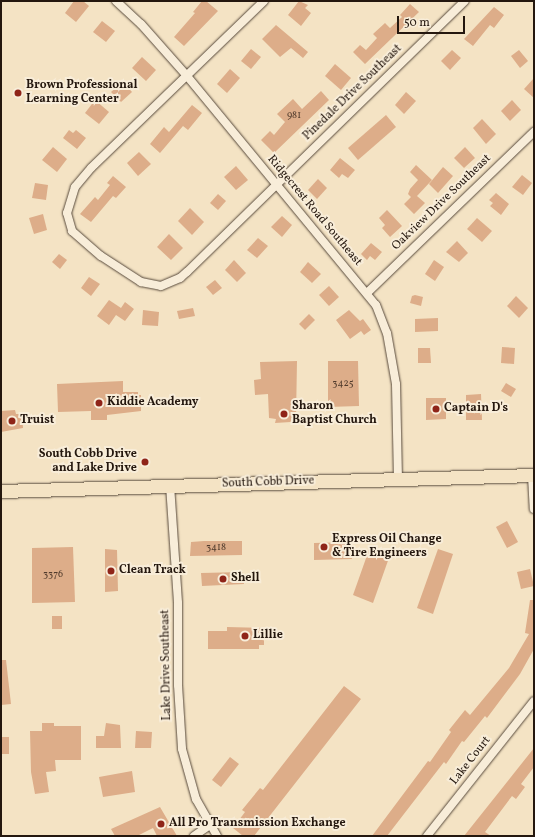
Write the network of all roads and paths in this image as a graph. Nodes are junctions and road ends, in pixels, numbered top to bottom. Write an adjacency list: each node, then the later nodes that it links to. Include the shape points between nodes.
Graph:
1 (116, 1): 4 (street, Ridgecrest Road Southeast, via 141,24)
2 (264, 1): 4 (street, Pinedale Drive Southeast)
3 (465, 1): 6 (street, Pinedale Drive Southeast)
4 (188, 76): 6 (street, Ridgecrest Road Southeast); 6 (street, Pinedale Drive Southeast, via 91,168 75,187 67,213 74,234 133,278 150,285 161,286 184,275)
5 (534, 132): 7 (street, Oakview Drive Southeast)
6 (276, 184): 7 (street, Ridgecrest Road Southeast)
7 (367, 293): 9 (street, Ridgecrest Road Southeast, via 383,319 391,348 396,384)
8 (533, 475): 9 (main road, South Cobb Drive); 12 (street)
9 (398, 479): 10 (main road, South Cobb Drive)
10 (170, 485): 11 (main road, South Cobb Drive); 14 (street, Lake Drive Southeast, via 178,603 178,685 182,750 192,789)
11 (1, 491)
12 (534, 508)
13 (534, 701): 17 (street, Lake Court)
14 (210, 825): 15 (street); 16 (street, Lake Drive Southeast)
15 (194, 836)
16 (217, 836)
17 (427, 836)

